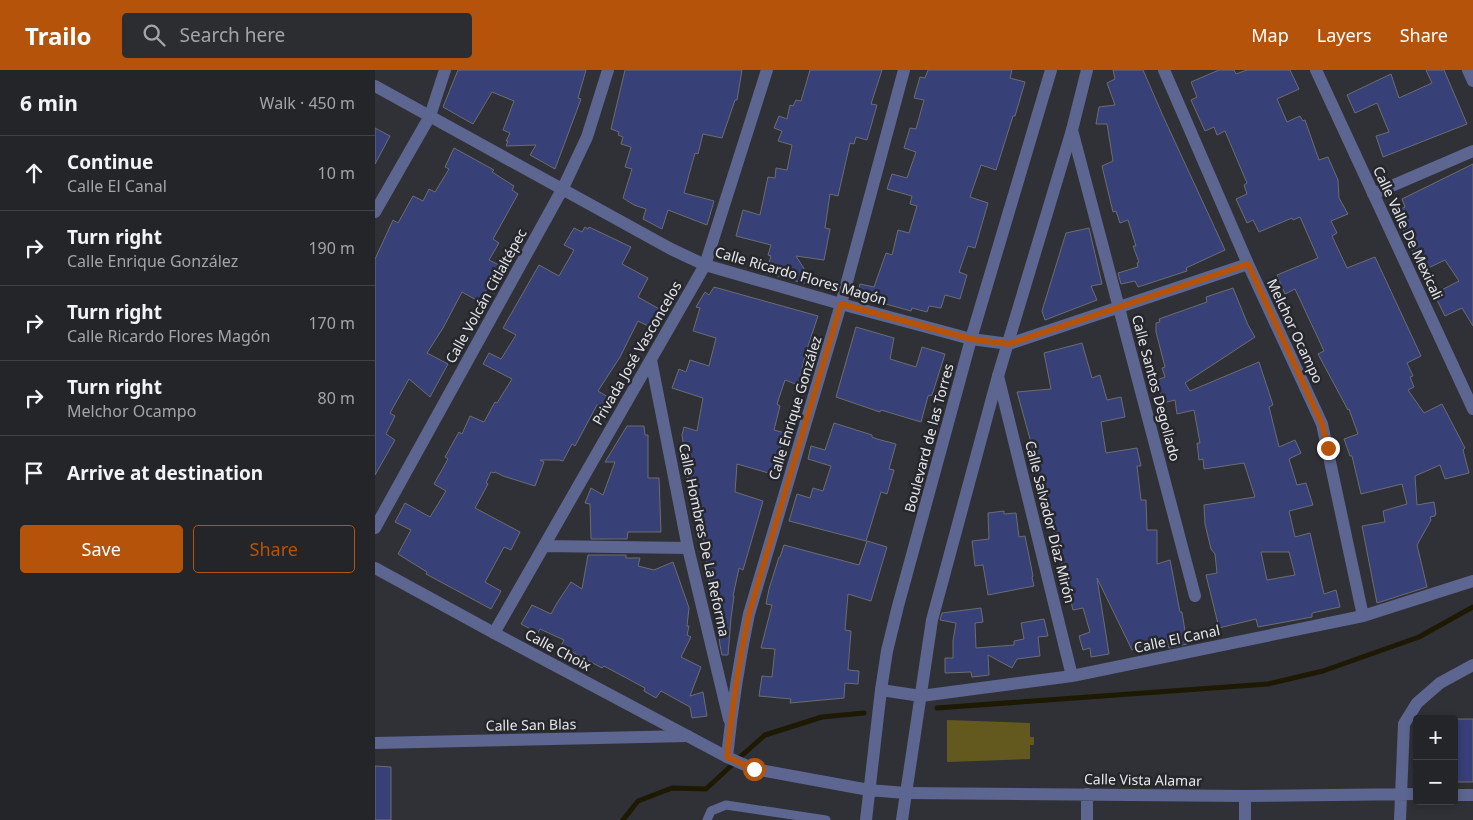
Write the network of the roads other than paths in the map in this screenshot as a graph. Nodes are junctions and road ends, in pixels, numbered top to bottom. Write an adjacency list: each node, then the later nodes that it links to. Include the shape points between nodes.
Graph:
1 (445, 70): 12 (street)
2 (607, 70): 15 (street, Calle Volcán Citlaltépec, via 587,137)
3 (767, 70): 19 (street, Privada José Vasconcelos)
4 (904, 70): 20 (street, Calle Enrique González)
5 (1051, 70): 22 (street, Boulevard de las Torres)
6 (1087, 70): 13 (street)
7 (1164, 70): 18 (street, Melchor Ocampo)
8 (1316, 70): 16 (street, Calle Valle De Mexicali)
9 (1468, 70): 10 (street)
10 (1473, 82)
11 (375, 86): 12 (street, Calle Ricardo Flores Magón)
12 (430, 116): 15 (street, Calle Ricardo Flores Magón); 17 (street)
13 (1073, 130): 21 (street, Calle Santos Degollado); 23 (street)
14 (1473, 151): 16 (street)
15 (563, 188): 19 (street, Calle Ricardo Flores Magón); 27 (street, Calle Volcán Citlaltépec)
16 (1373, 194): 26 (street, Calle Valle De Mexicali)
17 (375, 212)
18 (1248, 264): 21 (street, Calle Ricardo Flores Magón); 33 (street, Melchor Ocampo, via 1322,424)
19 (705, 265): 20 (street, Calle Ricardo Flores Magón); 24 (street, Privada José Vasconcelos)
20 (841, 304): 22 (street, Calle Ricardo Flores Magón); 39 (street, Calle Enrique González, via 749,614)
21 (1119, 307): 23 (street, Calle Ricardo Flores Magón); 32 (street, Calle Santos Degollado)
22 (971, 339): 23 (street, Calle Ricardo Flores Magón); 37 (street, Boulevard de las Torres, via 898,606)
23 (1009, 344): 25 (street)
24 (651, 360): 28 (street, Privada José Vasconcelos); 29 (street, Calle Hombres De La Reforma)
25 (998, 376): 36 (street, Calle Salvador Díaz Mirón); 38 (street, via 932,620)
26 (1473, 409)
27 (375, 528)
28 (544, 546): 29 (street); 34 (street, Privada José Vasconcelos)
29 (688, 548): 39 (street, Calle Hombres De La Reforma)
30 (375, 568): 34 (street, Calle Choix)
31 (1473, 581): 33 (street, Calle El Canal)
32 (1195, 596)
33 (1363, 616): 36 (street, Calle El Canal)
34 (493, 633): 40 (street, Calle Choix)
35 (1473, 665): 46 (street, via 1440,683 1417,703 1404,724)
36 (1072, 676): 38 (street, Calle El Canal)
37 (881, 690): 38 (street, Calle El Canal); 43 (street, Boulevard de las Torres)
38 (921, 696): 44 (street)
39 (730, 726): 42 (street, Calle Enrique González)
40 (688, 736): 41 (street, Calle San Blas); 42 (street, Calle Choix)
41 (375, 743)
42 (727, 757): 43 (street, via 754,769)
43 (869, 790): 44 (street, Calle Vista Alamar); 53 (street, Boulevard de las Torres)
44 (905, 793): 45 (street, Calle Vista Alamar); 54 (street)
45 (1087, 794): 50 (street, Calle Vista Alamar); 55 (street)
46 (1400, 794): 47 (street, Calle Vista Alamar); 50 (street, Calle Vista Alamar); 57 (street)
47 (1413, 794)
48 (1458, 795): 49 (street)
49 (1473, 795)
50 (1245, 796): 56 (street)
51 (707, 820): 52 (lane, via 711,811 726,805)
52 (826, 820)
53 (866, 820)
54 (902, 820)
55 (1087, 820)
56 (1245, 820)
57 (1400, 820)

